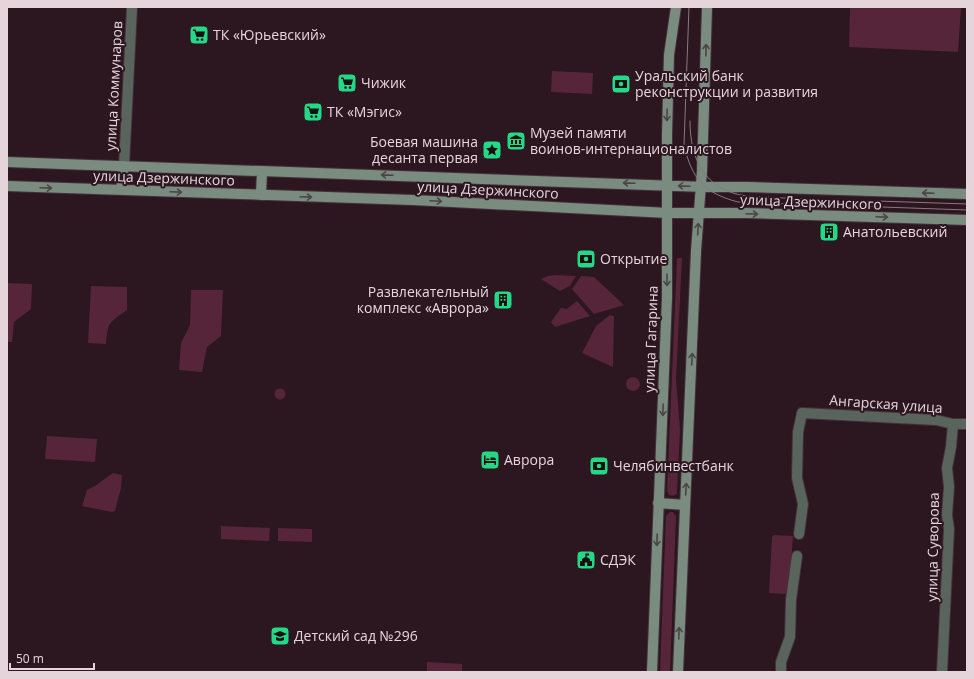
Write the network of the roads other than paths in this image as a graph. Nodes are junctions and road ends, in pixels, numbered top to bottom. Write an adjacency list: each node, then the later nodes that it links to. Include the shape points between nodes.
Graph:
1 (132, 7): 5 (street, улица Коммунаров)
2 (676, 7): 7 (main road, улица Гагарина, one-way to 7, via 669,55)
3 (707, 7): 9 (main road, one-way to 3)
4 (7, 162): 5 (main road, улица Дзержинского)
5 (124, 166): 6 (main road, улица Дзержинского); 10 (main road, улица Коммунаров)
6 (262, 171): 7 (main road, улица Дзержинского, one-way to 6); 12 (main road)
7 (668, 185): 9 (main road, улица Дзержинского, one-way to 7); 13 (main road, улица Гагарина)
8 (7, 186): 10 (main road, улица Дзержинского, one-way to 10)
9 (701, 186): 11 (main road, улица Дзержинского, one-way to 9); 14 (main road)
10 (122, 190): 12 (main road, улица Дзержинского, one-way to 12)
11 (967, 194)
12 (262, 195): 13 (main road, улица Дзержинского, one-way to 13)
13 (668, 213): 14 (main road, улица Дзержинского); 18 (main road, улица Гагарина, one-way to 18)
14 (699, 213): 15 (main road, улица Дзержинского, one-way to 15); 19 (main road, one-way to 14)
15 (967, 220)
16 (953, 424): 17 (street, Ангарская улица); 20 (street, Ангарская улица, via 936,420 802,413 798,432 797,478 803,504); 25 (street, улица Суворова, via 947,468 947,515 950,529)
17 (967, 424)
18 (658, 504): 19 (main road); 22 (main road, улица Гагарина, one-way to 22)
19 (685, 505): 23 (main road, one-way to 19)
20 (799, 534)
21 (797, 556): 24 (street, via 791,600 790,637)
22 (652, 672)
23 (678, 672)
24 (780, 672)
25 (942, 672)

